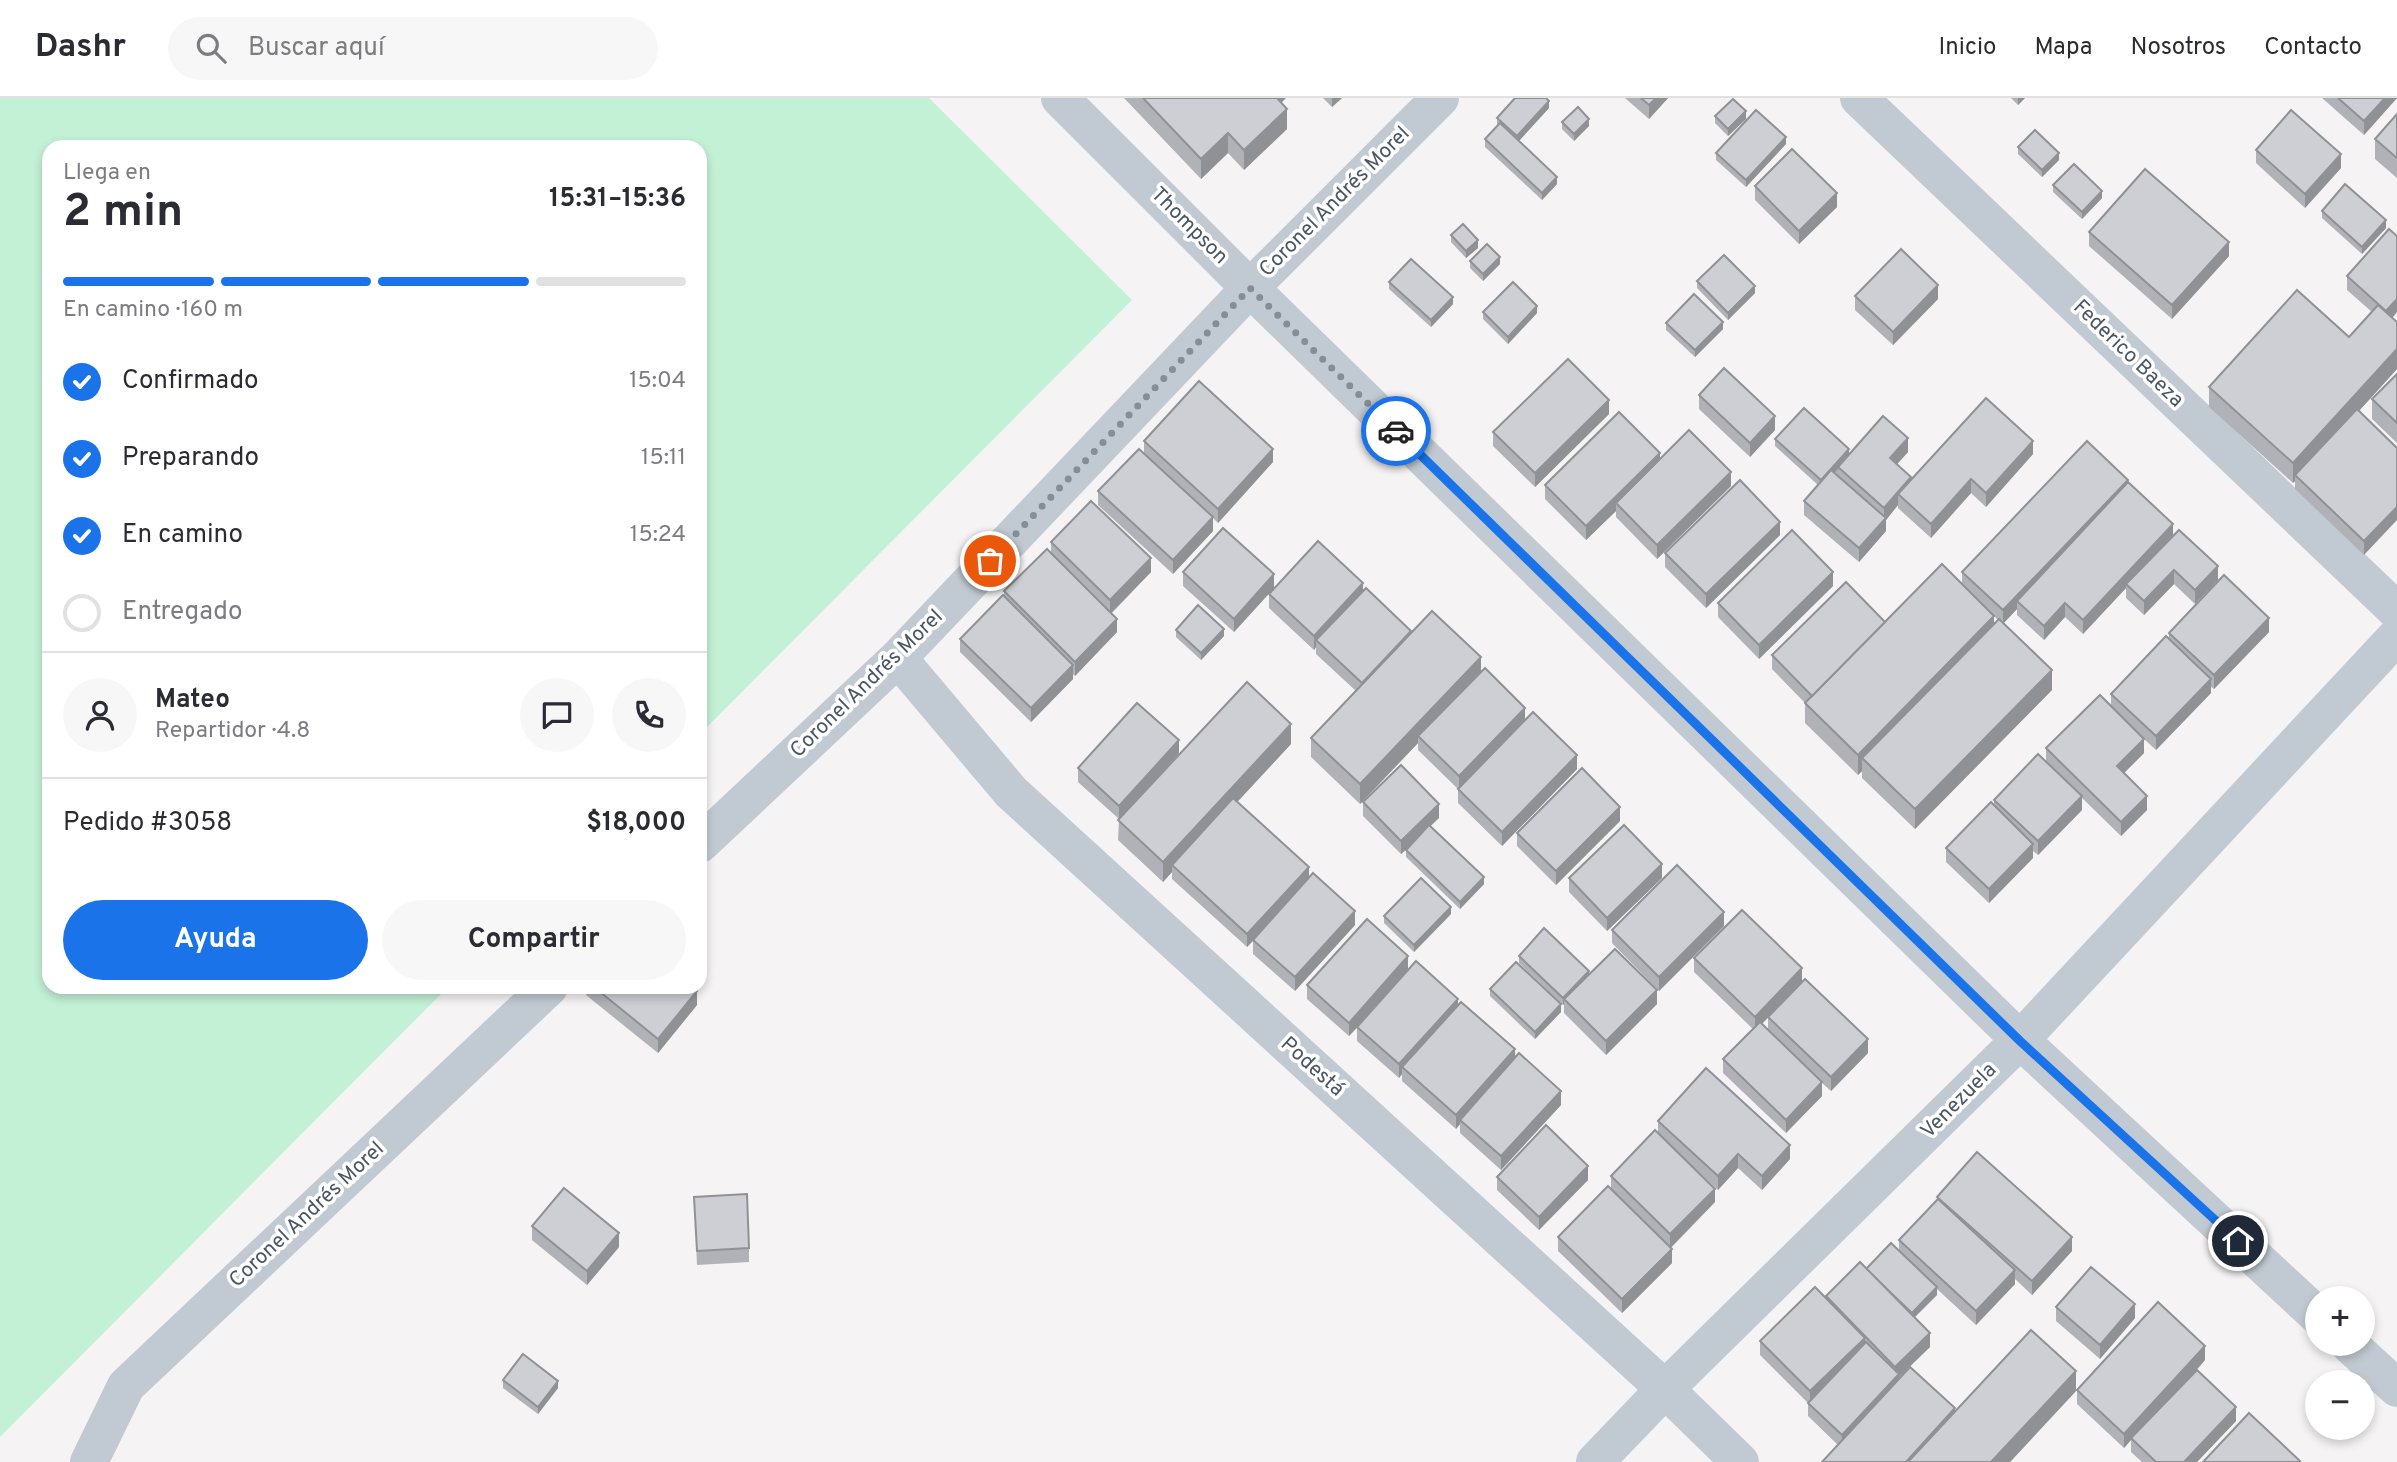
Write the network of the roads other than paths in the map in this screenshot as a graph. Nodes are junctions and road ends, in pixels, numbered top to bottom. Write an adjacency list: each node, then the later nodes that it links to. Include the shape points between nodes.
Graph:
1 (1060, 98): 4 (street, Thompson)
2 (1440, 98): 4 (street, Coronel Andrés Morel)
3 (1859, 98): 5 (street, Federico Baeza)
4 (1250, 288): 7 (street, Coronel Andrés Morel); 10 (street, Thompson)
5 (2397, 611)
6 (2397, 636): 10 (street, Venezuela)
7 (898, 658): 8 (street, Coronel Andrés Morel); 14 (street, Podestá, via 1011,792)
8 (707, 837)
9 (542, 994): 15 (street, Coronel Andrés Morel, via 126,1386)
10 (2020, 1041): 11 (street, Thompson); 14 (street, Venezuela)
11 (2305, 1304)
12 (2362, 1356): 13 (street)
13 (2397, 1388)
14 (1665, 1389): 16 (street, Venezuela); 17 (street, Podestá)
15 (89, 1462)
16 (1595, 1462)
17 (1740, 1462)

